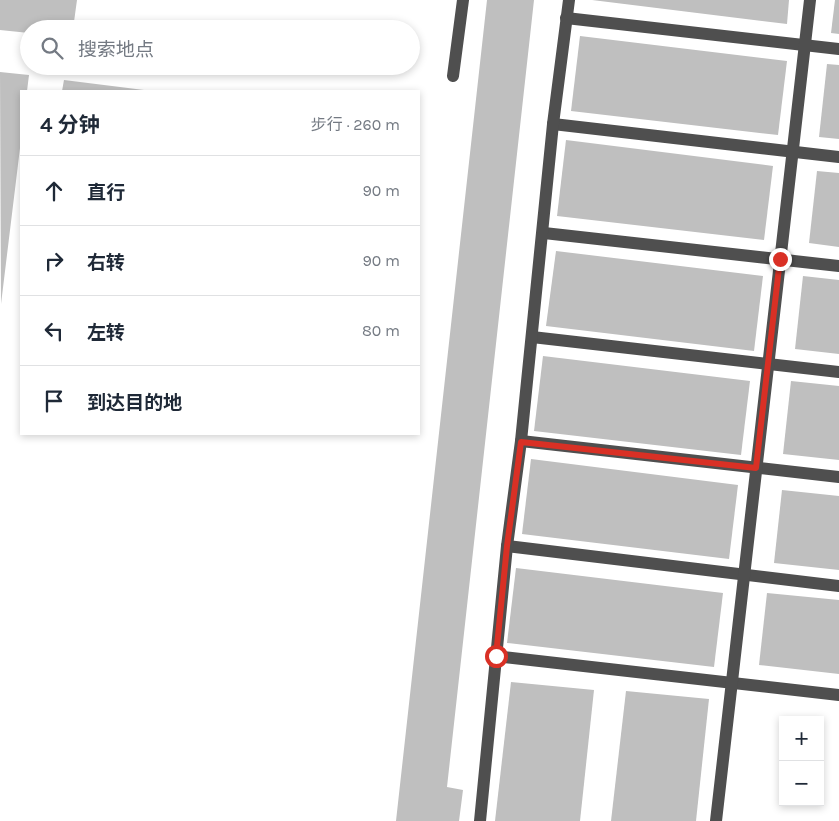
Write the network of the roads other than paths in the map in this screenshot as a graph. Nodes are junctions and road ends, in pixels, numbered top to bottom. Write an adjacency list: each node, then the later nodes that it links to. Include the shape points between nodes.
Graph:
1 (463, 0): 7 (street)
2 (568, 0): 4 (street)
3 (810, 0): 5 (street)
4 (566, 18): 5 (street); 8 (street)
5 (804, 45): 6 (street); 9 (street)
6 (839, 48)
7 (453, 76)
8 (553, 124): 9 (street); 11 (street)
9 (792, 152): 10 (street); 12 (street)
10 (839, 156)
11 (544, 233): 12 (street); 14 (street)
12 (780, 259): 13 (street); 15 (street)
13 (839, 266)
14 (532, 337): 15 (street); 17 (street)
15 (768, 365): 16 (street); 18 (street)
16 (839, 372)
17 (521, 442): 18 (street); 20 (street)
18 (756, 468): 19 (street); 21 (street)
19 (839, 477)
20 (507, 546): 21 (street); 23 (street)
21 (744, 576): 22 (street); 24 (street)
22 (839, 586)
23 (496, 656): 24 (street); 26 (street)
24 (732, 683): 25 (street); 27 (street)
25 (839, 695)
26 (480, 821)
27 (716, 821)

